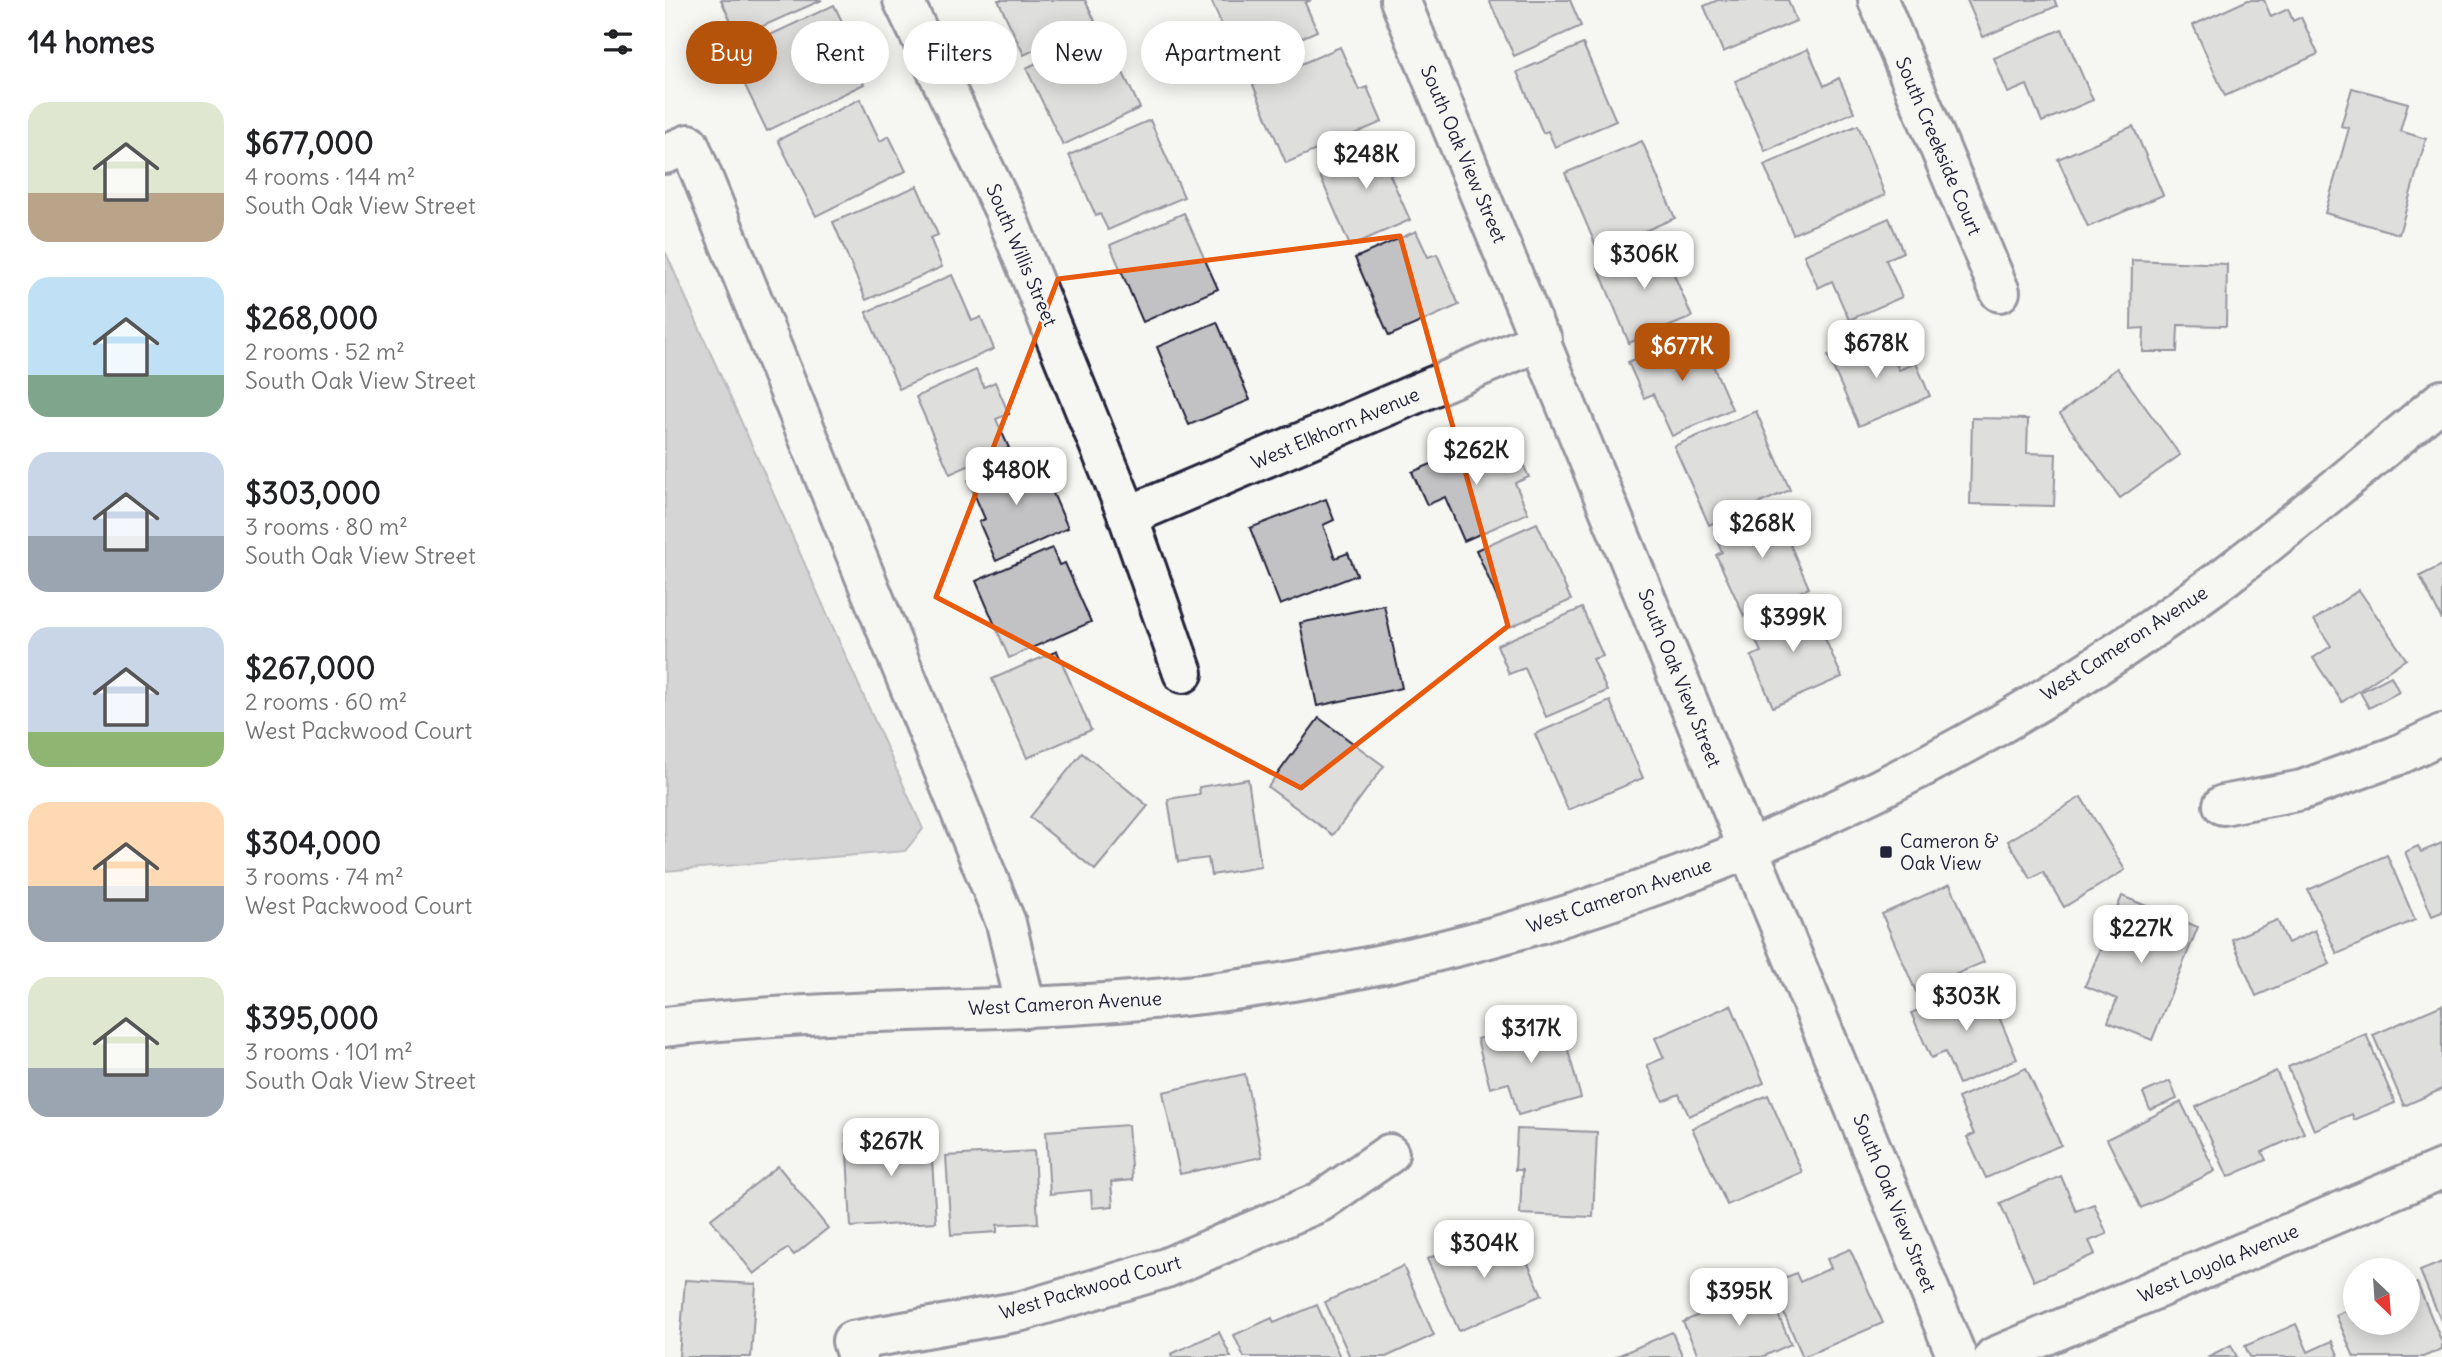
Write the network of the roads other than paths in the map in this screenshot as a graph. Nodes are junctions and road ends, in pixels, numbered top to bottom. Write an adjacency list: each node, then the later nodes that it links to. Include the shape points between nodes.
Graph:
1 (904, 0): 8 (street, South Willis Street, via 1004,210)
2 (1400, 0): 6 (street, South Oak View Street)
3 (1878, 0): 5 (street, South Creekside Court)
4 (665, 154): 13 (street, via 689,144 1006,923)
5 (2000, 292)
6 (1542, 341): 8 (street, West Elkhorn Avenue); 12 (street, South Oak View Street)
7 (2442, 400): 12 (street, West Cameron Avenue, via 2220,580 2098,663 1890,782)
8 (1128, 516): 9 (street, South Willis Street)
9 (1183, 673)
10 (2442, 734): 11 (street, via 2302,790)
11 (2223, 804)
12 (1750, 849): 13 (street, West Cameron Avenue, via 1549,922 1394,961 1217,993); 18 (street, South Oak View Street)
13 (1026, 1008): 14 (street, West Cameron Avenue, via 824,1012)
14 (665, 1027)
15 (1388, 1154): 17 (street, West Packwood Court, via 1320,1202 1166,1268 1022,1311)
16 (2442, 1169): 19 (street, West Loyola Avenue)
17 (855, 1349)
18 (1957, 1357)
19 (1994, 1357)

